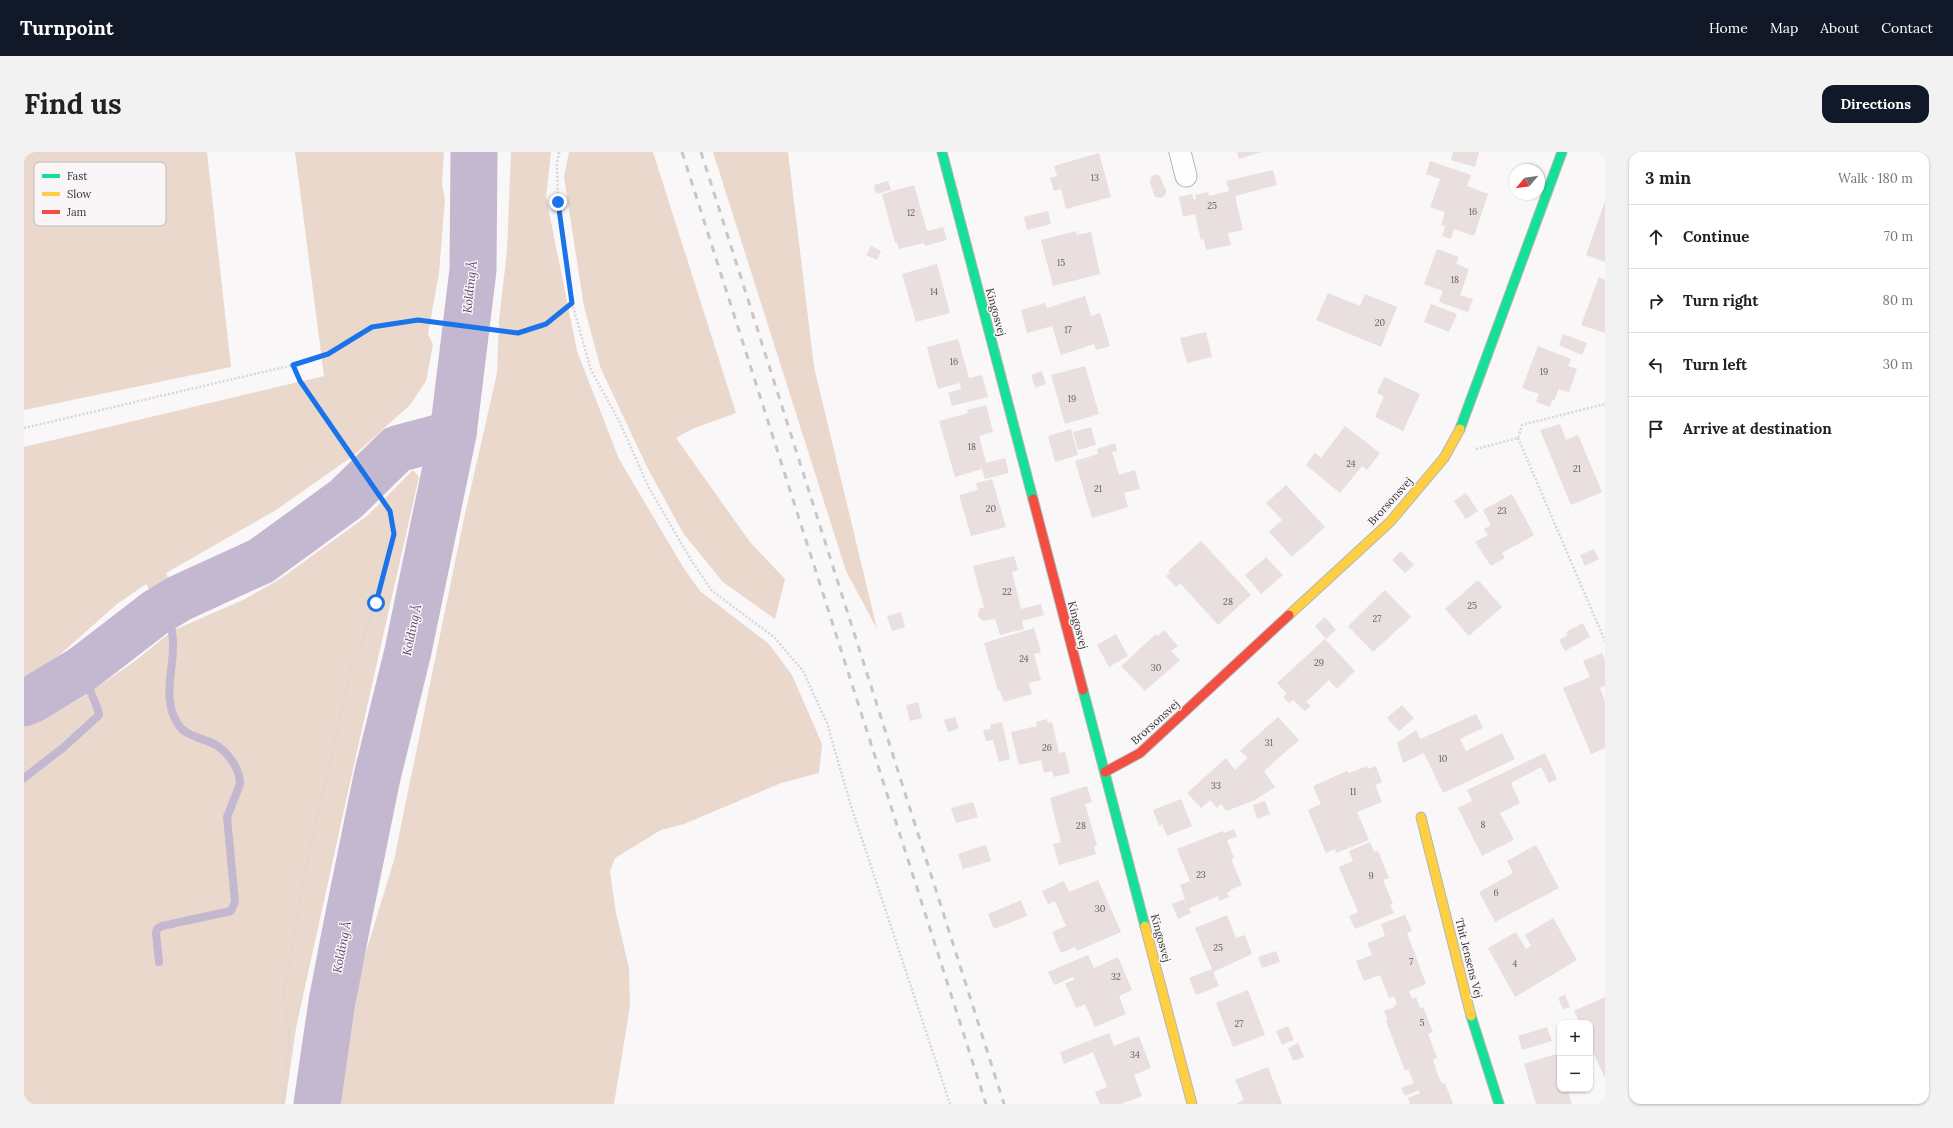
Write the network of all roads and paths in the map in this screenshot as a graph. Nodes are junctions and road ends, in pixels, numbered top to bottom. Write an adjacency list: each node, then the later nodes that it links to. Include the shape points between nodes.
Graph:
1 (559, 152): 6 (path, via 556,164 558,202)
2 (942, 152): 13 (street, Kingosvej)
3 (1180, 152): 5 (street)
4 (1562, 152): 11 (street, Brorsonsvej, via 1464,420)
5 (1186, 176)
6 (572, 303): 7 (path, via 546,324 518,333 418,320 372,327 328,354); 16 (path, via 591,370 619,421 650,488 691,560 712,591 774,637 803,671 827,722 851,806)
7 (293, 365): 9 (path); 15 (path, via 300,381 390,511 394,534 376,603 352,666 304,876 284,993 290,1040)
8 (1605, 404): 10 (path, via 1522,425)
9 (24, 428)
10 (1518, 438): 11 (path); 12 (path)
11 (1444, 458): 13 (street, Brorsonsvej, via 1384,527 1140,753)
12 (1605, 641)
13 (1105, 772): 17 (street, Kingosvej)
14 (1421, 817): 18 (street, Thit Jensens Vej, via 1474,1028)
15 (282, 1104)
16 (950, 1104)
17 (1192, 1104)
18 (1499, 1104)

